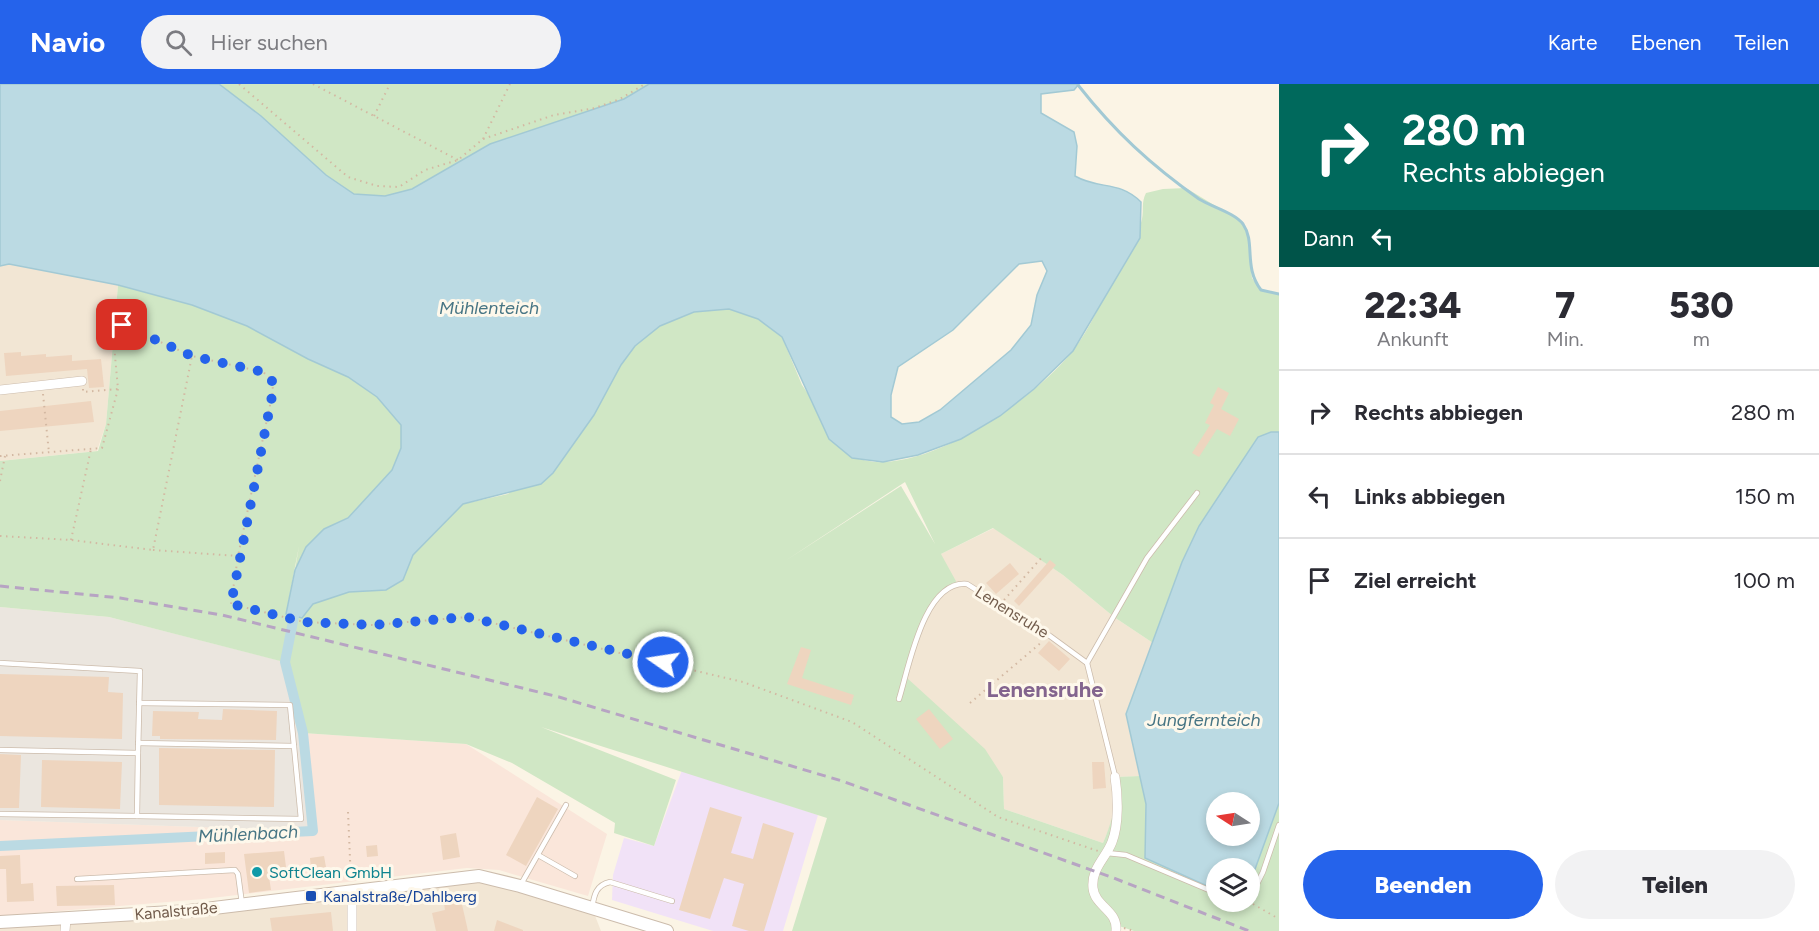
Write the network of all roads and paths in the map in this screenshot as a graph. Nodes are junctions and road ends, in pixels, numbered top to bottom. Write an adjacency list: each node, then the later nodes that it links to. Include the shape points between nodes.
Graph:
1 (239, 84): 8 (path, via 348,177 377,186 399,187 425,170)
2 (313, 84): 6 (path)
3 (390, 84): 6 (path)
4 (510, 84): 7 (path)
5 (645, 84): 7 (path, via 612,102 554,115)
6 (374, 116): 8 (path)
7 (483, 139): 8 (path)
8 (458, 160)
9 (192, 356): 12 (path, via 117,326 113,333); 22 (path); 23 (path, via 263,372 272,381)
10 (82, 381): 11 (street); 12 (path, via 83,392)
11 (42, 385): 13 (street); 15 (path)
12 (118, 388): 14 (path, via 102,448)
13 (0, 390)
14 (91, 449): 15 (path); 21 (path)
15 (49, 453): 17 (path)
16 (0, 456): 17 (path)
17 (4, 456): 18 (path)
18 (0, 481)
19 (1197, 493): 28 (lane, via 1147,558)
20 (0, 536): 21 (path)
21 (71, 540): 22 (path)
22 (153, 550): 23 (path)
23 (238, 556): 42 (path, via 231,604 304,622 373,625 467,617 743,682 859,726 998,817)
24 (1043, 556): 25 (path)
25 (1000, 604): 26 (lane, Lenensruhe); 29 (lane, Lenensruhe, via 967,584 957,583 939,593 927,612)
26 (1050, 636): 28 (lane, Lenensruhe); 31 (path)
27 (0, 663): 30 (lane, via 140,671)
28 (1087, 663): 36 (lane)
29 (899, 699)
30 (139, 703): 32 (lane); 33 (lane, via 290,705)
31 (970, 703)
32 (138, 743): 33 (lane); 35 (lane)
33 (294, 746): 40 (lane, via 301,819)
34 (0, 750): 35 (lane)
35 (138, 753): 40 (lane)
36 (1115, 777): 42 (street, via 1113,840)
37 (566, 805): 43 (lane)
38 (348, 812): 49 (path)
39 (0, 814): 40 (lane)
40 (137, 816)
41 (1279, 825): 44 (lane)
42 (1106, 854): 48 (lane, via 1126,855); 59 (street, via 1099,862 1093,890 1114,915)
43 (538, 855): 45 (lane); 47 (lane)
44 (1260, 873)
45 (575, 876)
46 (77, 879): 51 (lane, via 235,870)
47 (520, 886): 49 (street, Kanalstraße, via 480,876); 52 (street, Kanalstraße)
48 (1206, 889)
49 (352, 891): 51 (street, Kanalstraße); 57 (street)
50 (672, 900): 52 (lane, via 610,882 595,892)
51 (242, 904): 56 (street, Kanalstraße)
52 (592, 908): 58 (street, Kanalstraße)
53 (1260, 909): 54 (path)
54 (1279, 919)
55 (0, 922): 56 (street, Kanalstraße)
56 (66, 925)
57 (352, 931)
58 (667, 931)
59 (1116, 931)

